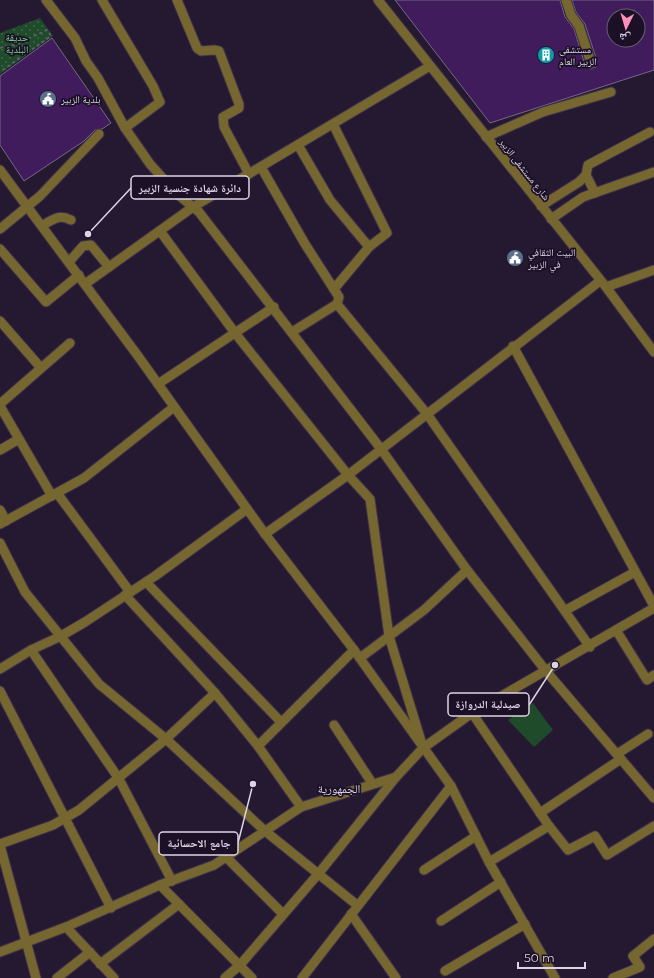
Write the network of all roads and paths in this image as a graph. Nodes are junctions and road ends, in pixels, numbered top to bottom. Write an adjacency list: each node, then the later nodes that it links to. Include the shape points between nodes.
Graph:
1 (46, 0): 14 (street, via 75,38)
2 (102, 0): 14 (street, via 160,102)
3 (177, 0): 22 (street, via 197,48 201,51 219,51 239,104 238,108 223,117 224,127)
4 (378, 0): 10 (street, شارع مستشفى الزبير)
5 (566, 0): 9 (street, via 571,15 579,26)
6 (18, 43): 7 (path); 8 (path); 8 (path, via 47,30 51,36)
7 (0, 48)
8 (26, 54): 11 (path)
9 (591, 63)
10 (430, 66): 13 (street); 17 (street, شارع مستشفى الزبير)
11 (0, 72)
12 (611, 92): 17 (street, via 543,112)
13 (333, 124): 18 (street); 33 (street, via 387,233)
14 (125, 128): 26 (street, via 150,164 176,193)
15 (650, 132): 23 (street, via 588,165)
16 (99, 134): 27 (street)
17 (486, 137): 25 (street, شارع مستشفى الزبير)
18 (298, 145): 19 (street); 33 (street, via 330,200)
19 (261, 167): 22 (street); 41 (street)
20 (0, 170): 27 (street)
21 (654, 172): 24 (street)
22 (249, 174): 26 (street)
23 (586, 175): 24 (street); 25 (street)
24 (595, 193): 28 (street, via 583,197)
25 (540, 206): 28 (street, شارع مستشفى الزبير)
26 (193, 207): 32 (street); 43 (street, via 200,212)
27 (28, 208): 30 (street); 31 (street)
28 (551, 219): 40 (street, شارع مستشفى الزبير)
29 (71, 220): 30 (street, via 58,216)
30 (42, 226): 35 (street)
31 (0, 229)
32 (160, 231): 36 (street); 46 (street)
33 (368, 247): 41 (street)
34 (0, 249): 38 (street, via 46,302)
35 (69, 262): 36 (street, via 83,246 91,245); 38 (street)
36 (110, 267): 39 (street)
37 (654, 270): 40 (street)
38 (78, 275): 39 (street)
39 (85, 284): 51 (street)
40 (603, 284): 48 (street); 49 (street, شارع مستشفى الزبير)
41 (334, 289): 42 (street, via 339,297)
42 (337, 304): 45 (street); 54 (street)
43 (274, 307): 45 (street); 46 (street)
44 (0, 320): 50 (street)
45 (292, 332): 56 (street)
46 (235, 333): 51 (street); 58 (street)
47 (70, 343): 50 (street)
48 (513, 346): 54 (street); 67 (street)
49 (654, 352)
50 (41, 368): 52 (street)
51 (158, 384): 53 (street)
52 (0, 405): 55 (street)
53 (174, 407): 59 (street, via 84,478); 60 (street)
54 (427, 414): 56 (street); 71 (street)
55 (19, 439): 57 (street); 59 (street)
56 (381, 448): 58 (street); 66 (street)
57 (0, 450)
58 (348, 475): 63 (street); 74 (street, via 370,499)
59 (54, 495): 62 (street); 69 (street)
60 (247, 509): 63 (street); 68 (street)
61 (0, 510): 62 (street)
62 (3, 523)
63 (265, 534): 77 (street)
64 (0, 543): 65 (street)
65 (3, 558): 73 (street, via 25,592)
66 (467, 570): 74 (street, via 424,610); 80 (street)
67 (635, 572): 70 (street); 71 (street)
68 (146, 582): 69 (street); 85 (street)
69 (128, 594): 73 (street); 83 (street)
70 (654, 607): 72 (street)
71 (566, 610): 75 (street)
72 (616, 630): 75 (street); 81 (street, via 647,680)
73 (61, 636): 76 (street); 88 (street, via 99,684)
74 (389, 636): 78 (street); 90 (street)
75 (590, 647): 80 (street)
76 (31, 650): 79 (street); 93 (street)
77 (354, 650): 78 (street); 85 (street)
78 (360, 658): 90 (street)
79 (0, 669)
80 (546, 671): 84 (street); 91 (street)
81 (654, 675)
82 (0, 691): 99 (street)
83 (215, 693): 88 (street); 89 (street)
84 (472, 713): 90 (street); 98 (street)
85 (281, 722): 89 (street)
86 (334, 725): 94 (street)
87 (648, 734): 91 (street)
88 (166, 739): 93 (street); 102 (street)
89 (258, 746): 97 (street)
90 (423, 748): 92 (street); 95 (street)
91 (619, 757): 96 (street); 98 (street)
92 (396, 777): 94 (street); 108 (street)
93 (119, 780): 99 (street, via 80,810); 109 (street)
94 (372, 783): 97 (street)
95 (452, 786): 103 (street); 113 (street)
96 (654, 798)
97 (301, 807): 102 (street)
98 (540, 813): 100 (street)
99 (66, 817): 104 (street, via 53,825); 114 (street)
100 (549, 826): 101 (street, via 568,850 595,836 607,855); 106 (street)
101 (654, 826)
102 (265, 831): 105 (street); 108 (street)
103 (476, 836): 106 (street); 107 (street)
104 (0, 845): 121 (street)
105 (227, 858): 109 (street); 115 (street)
106 (489, 862): 110 (street)
107 (424, 870)
108 (319, 873): 113 (street); 115 (street)
109 (172, 881): 111 (street)
110 (501, 882): 117 (street); 118 (street)
111 (160, 885): 112 (street); 114 (street)
112 (179, 904): 124 (street); 125 (street)
113 (357, 905): 116 (street)
114 (110, 908): 119 (street)
115 (283, 914): 125 (street)
116 (351, 914): 132 (street); 133 (street)
117 (441, 921)
118 (525, 924): 126 (street); 134 (street)
119 (66, 927): 121 (street); 123 (street)
120 (654, 939): 135 (street, via 633,956 640,966)
121 (27, 941): 122 (street); 127 (street)
122 (0, 952)
123 (90, 952): 124 (street); 128 (street)
124 (100, 964): 129 (street)
125 (240, 965): 130 (street); 131 (street)
126 (444, 971)
127 (36, 978)
128 (56, 978)
129 (114, 978)
130 (225, 978)
131 (252, 978)
132 (302, 978)
133 (396, 978)
134 (555, 978)
135 (613, 978)

